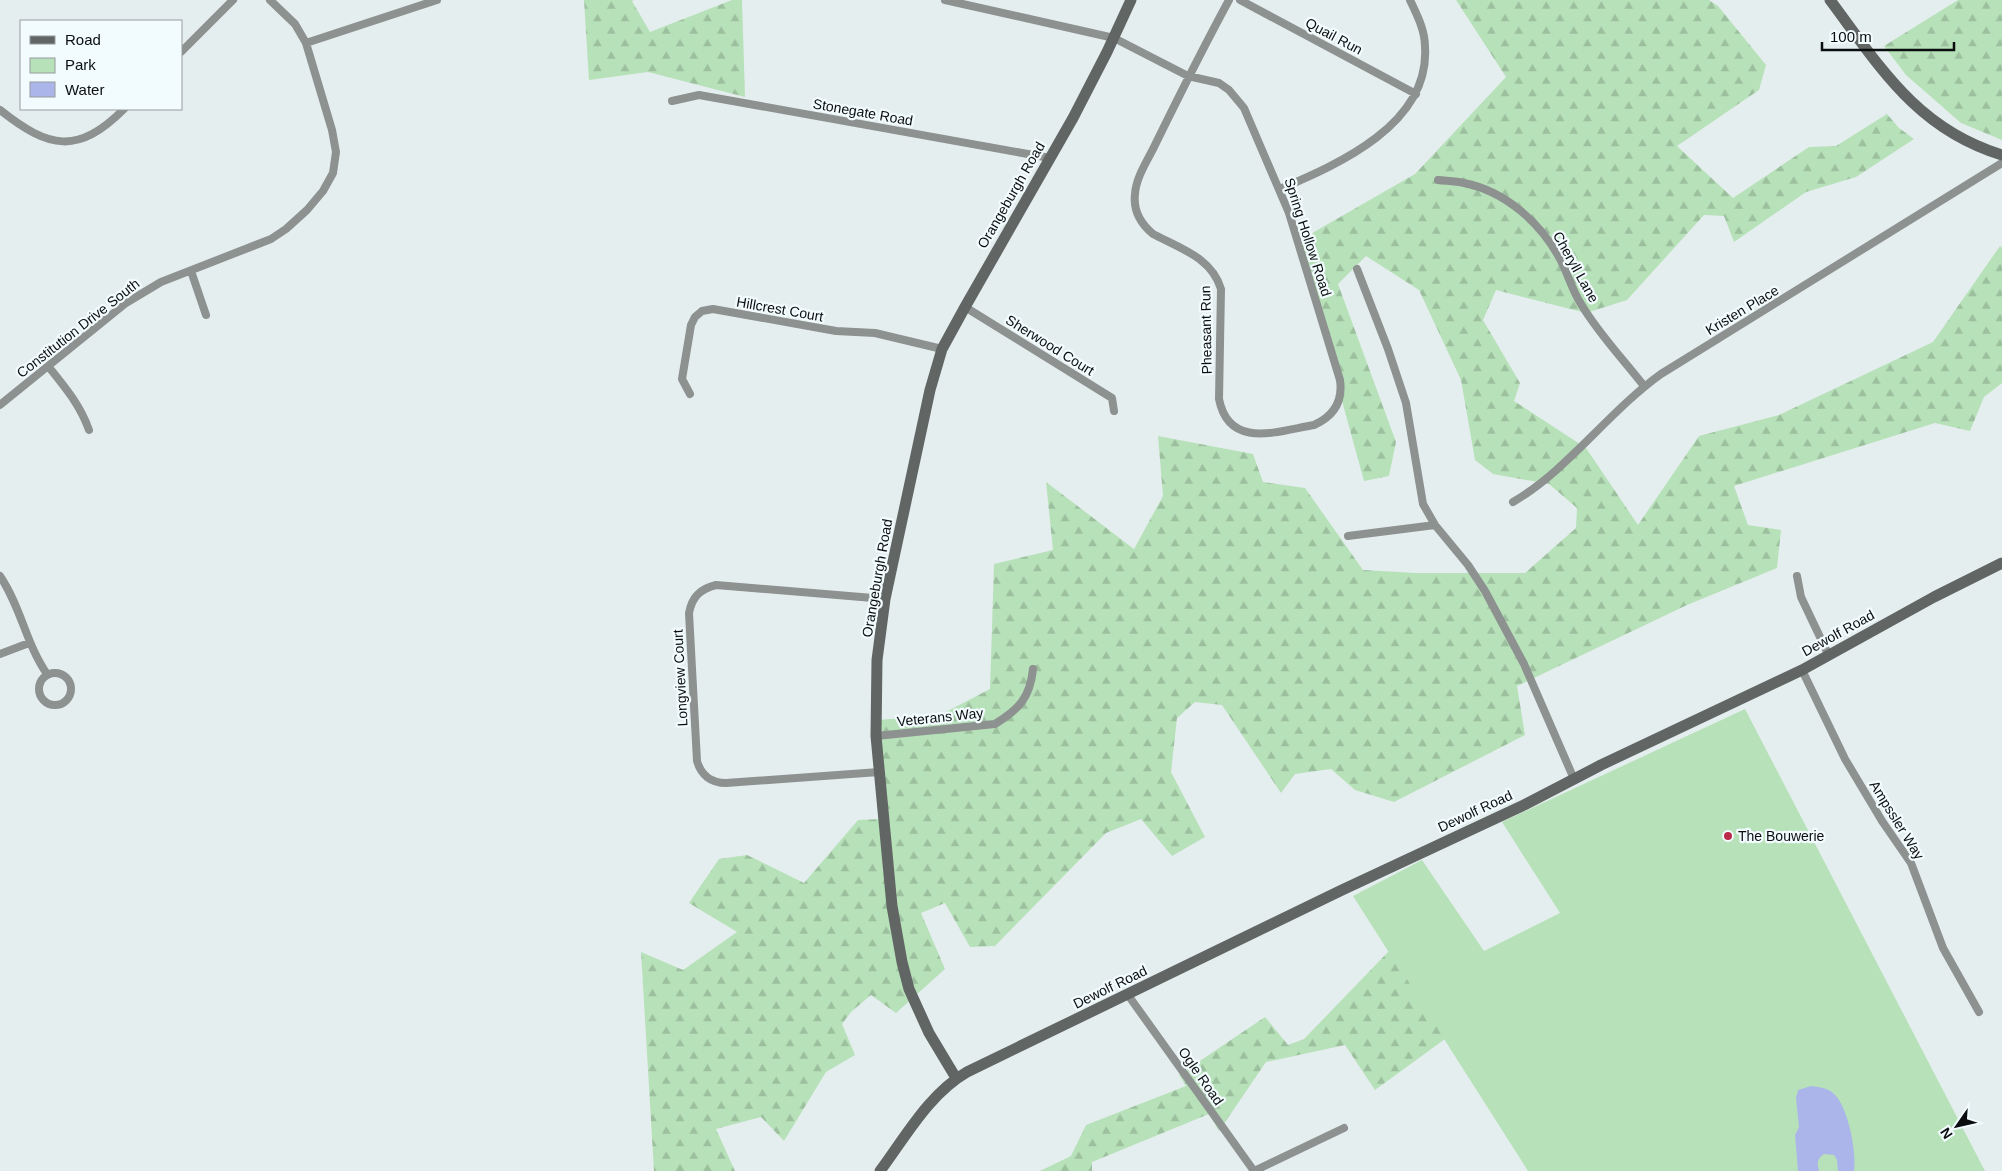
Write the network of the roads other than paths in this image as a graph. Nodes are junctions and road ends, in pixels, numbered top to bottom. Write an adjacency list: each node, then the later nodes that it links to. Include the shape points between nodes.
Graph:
1 (234, 0): 12 (street)
2 (270, 0): 11 (street, Constitution Drive South, via 295,24)
3 (436, 0): 11 (street)
4 (945, 0): 10 (street, Spring Hollow Road)
5 (1131, 0): 10 (main road, Orangeburgh Road)
6 (1229, 0): 13 (street, Pheasant Run)
7 (1240, 0): 14 (street, Quail Run)
8 (1410, 0): 14 (street, via 1426,46 1423,76)
9 (1830, 0): 18 (main road, via 1890,81 1925,115 1956,135)
10 (1114, 38): 13 (street, Spring Hollow Road); 19 (main road, Orangeburgh Road)
11 (306, 43): 24 (street, Constitution Drive South, via 336,152 333,173 324,191 279,234 254,247)
12 (182, 51)
13 (1188, 76): 22 (street, Spring Hollow Road, via 1219,83 1237,98); 34 (street, Pheasant Run, via 1137,183 1137,212 1140,221 1153,234 1201,259 1218,280 1221,289 1219,399 1225,417 1248,433)
14 (1416, 94): 22 (street, via 1397,119 1354,153 1319,173)
15 (672, 102): 19 (street, Stonegate Road, via 699,96)
16 (123, 110): 17 (street, via 107,126 90,136 69,142 48,140 24,130)
17 (0, 111)
18 (2002, 155)
19 (1050, 158): 25 (main road, Orangeburgh Road)
20 (2002, 163): 29 (street, Kristen Place)
21 (1438, 180): 29 (street, Cheryll Lane, via 1478,187 1527,216 1552,245 1590,319)
22 (1280, 189): 34 (street, Spring Hollow Road, via 1341,389 1336,407 1323,421)
23 (1357, 269): 36 (street, via 1406,403 1423,504)
24 (191, 270): 26 (street); 28 (street, Constitution Drive South, via 145,290)
25 (964, 307): 27 (main road, Orangeburgh Road); 32 (street, Sherwood Court, via 1112,398)
26 (206, 315)
27 (942, 350): 30 (street, Hillcrest Court, via 875,333 836,331 713,309 702,311 691,325 682,379); 41 (main road, Orangeburgh Road, via 930,390)
28 (48, 366): 31 (street, Constitution Drive South); 33 (street, via 74,397)
29 (1644, 386): 35 (street, Kristen Place, via 1535,489)
30 (690, 394)
31 (0, 405)
32 (1114, 411)
33 (89, 430)
34 (1284, 430)
35 (1513, 502)
36 (1434, 525): 37 (street); 50 (street, via 1485,590 1524,664)
37 (1348, 536)
38 (2002, 563): 44 (main road, Dewolf Road)
39 (0, 576): 42 (street, via 16,605)
40 (1797, 576): 44 (street, via 1801,597)
41 (885, 599): 48 (main road, Orangeburgh Road, via 877,660); 49 (street, Longview Court, via 716,585 707,587 695,597 689,613 697,761 704,775 726,784)
42 (29, 643): 43 (street); 47 (street)
43 (0, 654)
44 (1829, 656): 46 (main road, Dewolf Road)
45 (1033, 669): 48 (street, Veterans Way, via 1031,688 1026,696 1012,714 995,724)
46 (1802, 670): 50 (main road, Dewolf Road); 52 (street, Ampssler Way, via 1845,759 1911,863 1943,948)
47 (47, 674): 47 (street, via 40,683 39,694 48,704 63,704 71,691 70,682 64,675)
48 (876, 736): 49 (main road, Orangeburgh Road)
49 (879, 772): 53 (main road, Orangeburgh Road, via 892,906 902,962 917,1010)
50 (1574, 779): 51 (main road, Dewolf Road)
51 (1128, 995): 53 (main road, Dewolf Road); 56 (street, Ogle Road)
52 (1979, 1012)
53 (956, 1078): 55 (main road, via 932,1100)
54 (1344, 1128): 56 (street)
55 (880, 1171)
56 (1254, 1171)

